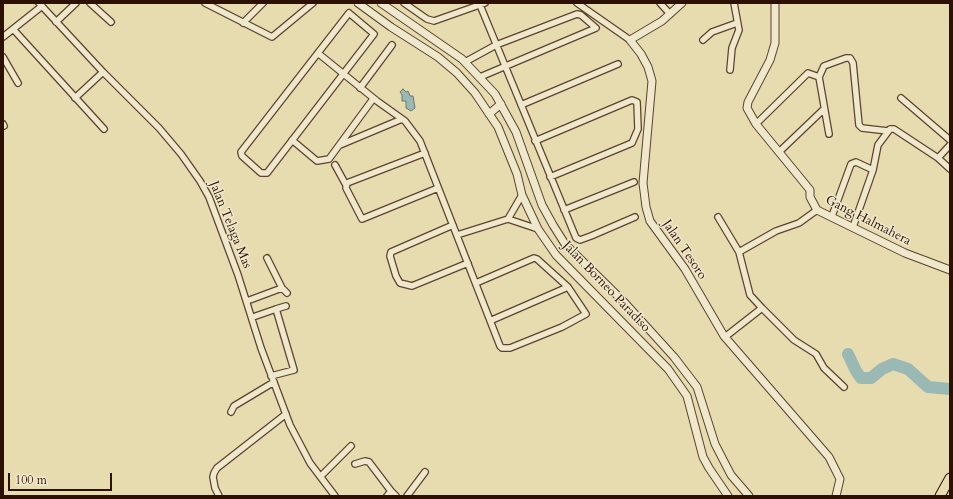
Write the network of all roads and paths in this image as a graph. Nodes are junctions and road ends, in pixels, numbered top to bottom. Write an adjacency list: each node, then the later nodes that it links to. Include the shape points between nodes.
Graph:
1 (76, 3): 17 (street)
2 (90, 3): 18 (street)
3 (205, 3): 19 (street)
4 (263, 3): 19 (street)
5 (313, 3): 19 (street, via 272,37)
6 (358, 3): 45 (street, Jalan Borneo Paradiso, via 438,57 475,93)
7 (381, 3): 29 (street, Jalan Borneo Paradiso)
8 (404, 3): 14 (street, via 434,21)
9 (577, 3): 23 (street, Jalan Tesoro)
10 (660, 3): 16 (street)
11 (682, 3): 16 (street)
12 (734, 3): 20 (street)
13 (775, 3): 47 (street, Gang Halmahera, via 775,39 770,60 747,108)
14 (482, 4): 25 (street)
15 (40, 5): 17 (street, Jalan Telaga Mas); 21 (street)
16 (670, 14): 23 (street)
17 (56, 22): 33 (street, Jalan Telaga Mas)
18 (111, 22)
19 (243, 23)
20 (737, 23): 24 (street, via 712,32); 32 (street, via 740,30 732,48)
21 (13, 29): 22 (street); 39 (street)
22 (3, 37)
23 (630, 40): 91 (street, Jalan Tesoro, via 648,67 652,81 643,183 650,221 684,269)
24 (703, 40)
25 (496, 45): 29 (street); 31 (street); 31 (street, via 576,14 581,15 596,28)
26 (392, 46): 38 (street)
27 (318, 54): 34 (street); 34 (street, via 349,13 374,34); 51 (street, via 241,154 265,174)
28 (3, 57): 37 (street)
29 (465, 62): 35 (street, Jalan Borneo Paradiso)
30 (618, 64): 43 (street)
31 (505, 66): 35 (street); 43 (street)
32 (730, 70)
33 (103, 72): 39 (street); 85 (street, Jalan Telaga Mas, via 160,128 200,181 209,197)
34 (344, 75): 38 (street); 51 (street)
35 (480, 77): 42 (street, Jalan Borneo Paradiso)
36 (819, 78): 44 (street); 47 (street, via 808,72); 49 (street, via 824,66 850,58 853,63 859,125 862,128)
37 (18, 83)
38 (360, 88): 41 (street)
39 (75, 98): 48 (street)
40 (901, 98): 52 (street)
41 (373, 99): 46 (street); 55 (street)
42 (501, 104): 45 (street); 107 (street, Jalan Borneo Paradiso, via 516,132 542,205 553,225 566,244 625,303 674,357 697,387 713,439 731,475)
43 (521, 105): 53 (street)
44 (823, 110): 50 (street); 56 (street)
45 (489, 114): 66 (street, Jalan Borneo Paradiso, via 498,126 517,174)
46 (402, 119): 55 (street); 57 (street, via 411,126)
47 (756, 124): 56 (street, Gang Halmahera)
48 (104, 129)
49 (888, 131): 58 (street, via 894,129); 61 (street, via 878,145)
50 (828, 134)
51 (292, 140): 55 (street, via 317,161 329,159)
52 (950, 140)
53 (535, 141): 62 (street); 62 (street, via 632,100 637,102 638,129 632,143)
54 (950, 145): 58 (street)
55 (339, 146)
56 (779, 152): 68 (street, Gang Halmahera, via 810,190 810,197)
57 (425, 153): 64 (street); 65 (street)
58 (938, 158): 60 (street)
59 (335, 165): 64 (street)
60 (950, 169)
61 (873, 170): 70 (street, via 856,162 851,164); 74 (street)
62 (550, 177): 67 (street)
63 (634, 182): 67 (street)
64 (346, 185): 65 (street, via 362,219)
65 (438, 188): 73 (street)
66 (522, 195): 72 (street); 75 (street, Jalan Borneo Paradiso)
67 (564, 210): 69 (street, via 574,236 580,240)
68 (817, 210): 70 (street, Gang Halmahera); 77 (street, via 799,223 776,231)
69 (635, 216)
70 (832, 216): 74 (street, Gang Halmahera)
71 (718, 217): 77 (street)
72 (508, 219): 75 (street); 76 (street)
73 (453, 226): 76 (street); 79 (street, via 391,252 396,276 400,283 412,286)
74 (853, 227): 80 (street, Gang Halmahera, via 905,253)
75 (538, 229): 106 (street, Jalan Borneo Paradiso, via 556,255 674,376 687,396 703,457)
76 (457, 235): 79 (street)
77 (738, 252): 87 (street, via 750,295)
78 (267, 258): 83 (street)
79 (468, 263): 81 (street)
80 (950, 270)
81 (476, 282): 82 (street, via 534,258 540,260); 90 (street)
82 (568, 287): 90 (street); 90 (street, via 586,314 562,327 506,349 500,346)
83 (282, 288): 84 (street); 85 (street)
84 (287, 293)
85 (247, 300): 89 (street, Jalan Telaga Mas)
86 (286, 306): 88 (street)
87 (762, 308): 91 (street); 94 (street, via 794,340 816,354 824,368)
88 (276, 309): 89 (street); 92 (street, via 294,372)
89 (252, 317): 92 (street, Jalan Telaga Mas)
90 (492, 320)
91 (725, 337): 108 (street, Jalan Tesoro, via 829,457 840,479)
92 (271, 376): 93 (street, Jalan Telaga Mas)
93 (274, 382): 95 (street, via 234,406); 96 (street, Jalan Telaga Mas)
94 (844, 387)
95 (231, 412)
96 (286, 414): 100 (street, Jalan Telaga Mas, via 298,442); 103 (street, via 217,468 213,477)
97 (351, 446): 100 (street)
98 (355, 464): 102 (street, via 369,462)
99 (425, 472): 105 (street)
100 (321, 476): 104 (street, Jalan Telaga Mas)
101 (950, 478): 109 (highway)
102 (391, 494)
103 (219, 496)
104 (335, 496)
105 (407, 496)
106 (728, 496)
107 (748, 496)
108 (836, 496)
109 (940, 496)

